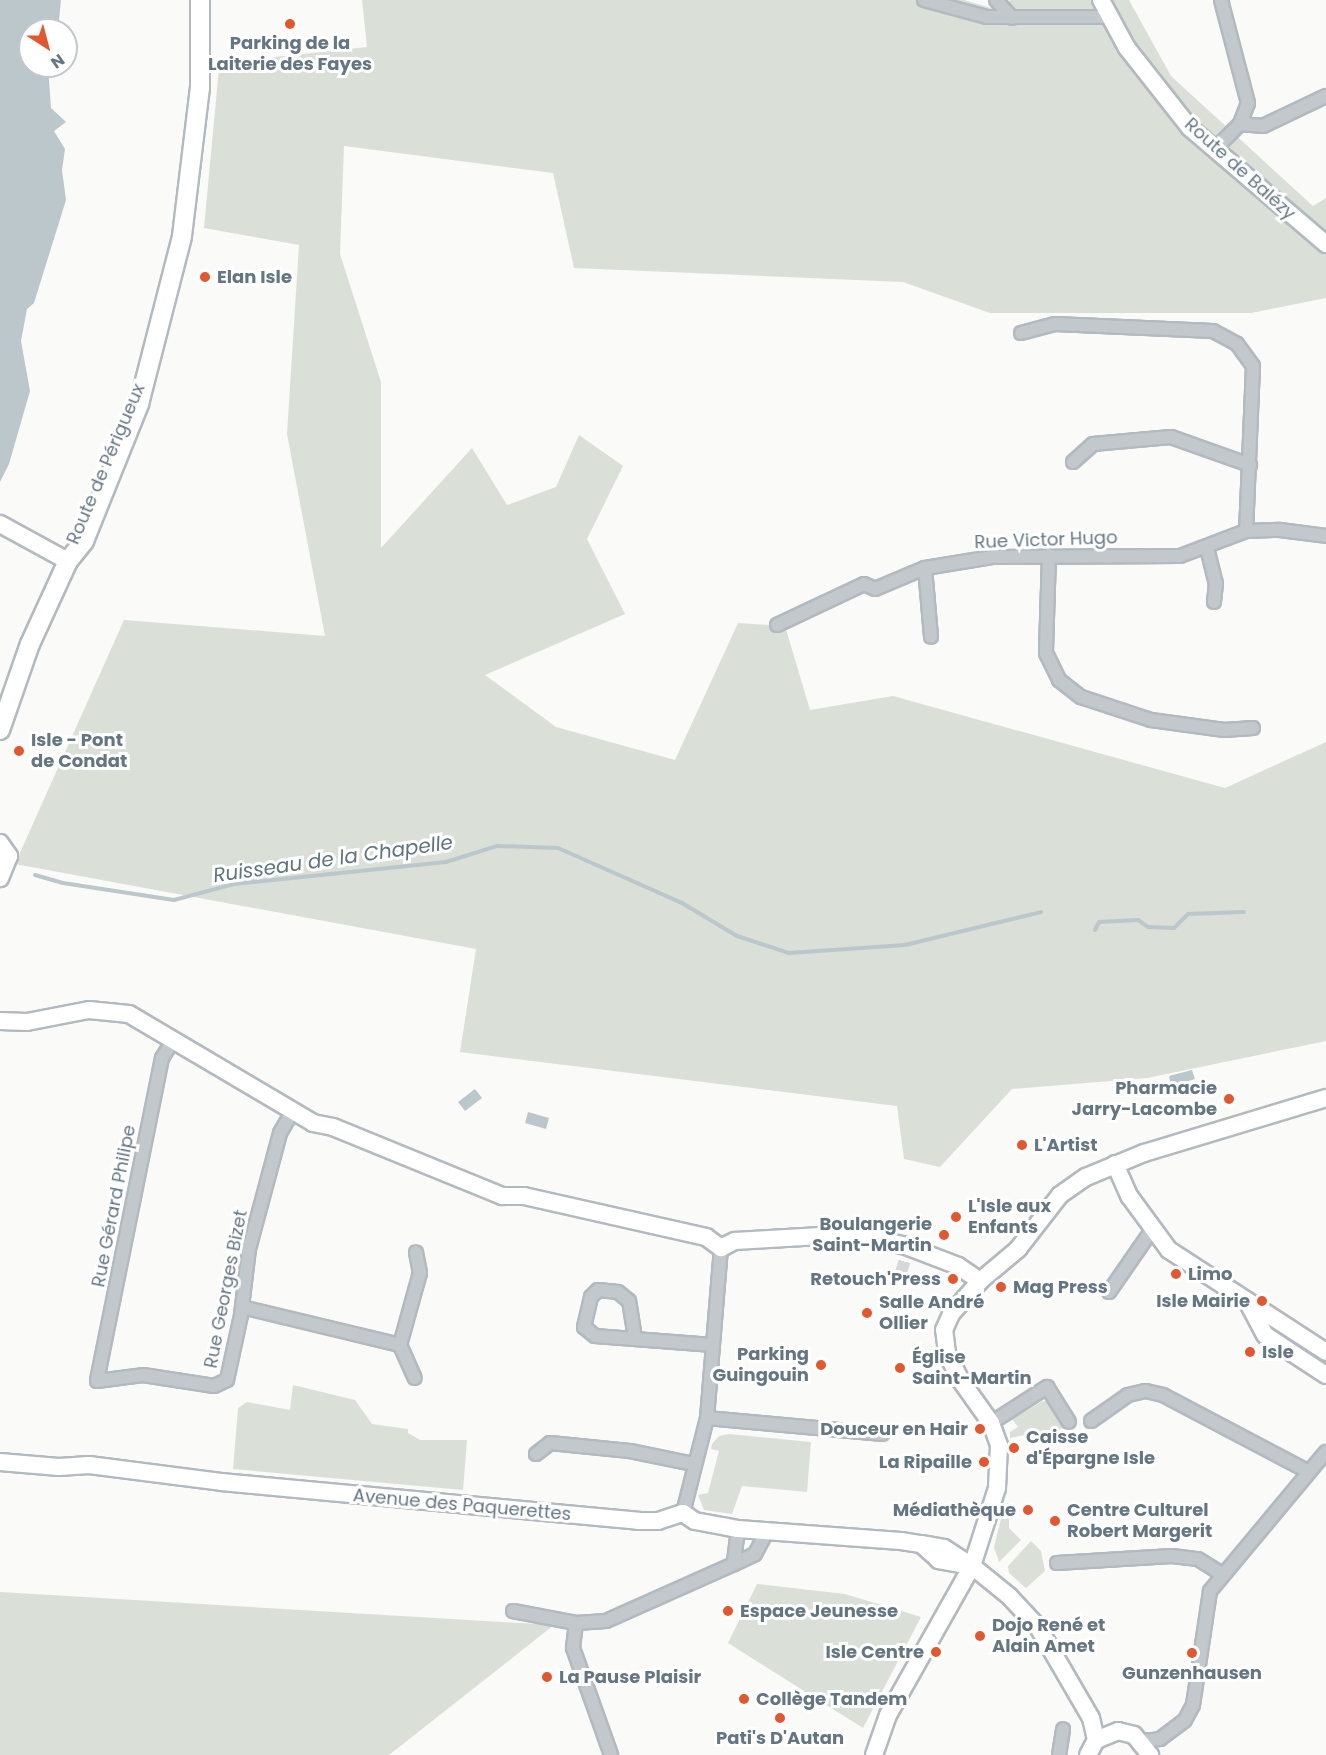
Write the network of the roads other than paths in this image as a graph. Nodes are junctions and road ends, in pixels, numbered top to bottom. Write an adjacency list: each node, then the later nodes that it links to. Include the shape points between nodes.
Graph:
1 (200, 0): 20 (main road, Route de Périgueux, via 200,88 182,236 139,404 88,531)
2 (924, 0): 7 (street, via 987,17)
3 (996, 0): 7 (street)
4 (1101, 0): 6 (street, Route de Balézy)
5 (1221, 0): 9 (street, via 1248,103)
6 (1107, 17): 7 (street); 10 (street, Route de Balézy, via 1159,91)
7 (1011, 18)
8 (1326, 96): 9 (street, via 1263,126)
9 (1240, 124): 10 (street)
10 (1214, 150): 11 (street, Route de Balézy)
11 (1326, 244)
12 (1022, 333): 14 (street, via 1055,324 1213,331 1237,344 1253,366)
13 (1073, 462): 14 (street, via 1093,444 1172,437)
14 (1250, 465): 16 (street)
15 (2, 525): 20 (street)
16 (1246, 531): 17 (street, Rue Victor Hugo, via 1280,530); 18 (street, Rue Victor Hugo)
17 (1326, 537)
18 (1207, 548): 19 (street, Rue Victor Hugo, via 1180,556); 22 (street, via 1216,583)
19 (1049, 555): 21 (street, Rue Victor Hugo, via 992,556); 25 (street, via 1046,653 1059,680 1081,697 1151,720 1224,730)
20 (68, 561): 26 (main road, Route de Périgueux, via 30,644)
21 (925, 568): 23 (street, Rue Victor Hugo, via 875,589 864,584); 24 (street)
22 (1214, 602)
23 (777, 625)
24 (931, 637)
25 (1253, 728)
26 (0, 730)
27 (0, 843): 28 (street, via 9,863)
28 (0, 878)
29 (0, 1021): 30 (street, via 27,1022 111,1009 147,1021)
30 (173, 1040): 32 (street); 47 (street, Rue Gérard Philipe, via 162,1058)
31 (1326, 1098): 33 (street)
32 (292, 1112): 35 (street, via 502,1196 524,1196 706,1237); 40 (street, Rue Georges Bizet, via 280,1133 249,1249)
33 (1115, 1164): 34 (street, via 1120,1182); 37 (street, via 1086,1177 1060,1196 1018,1249)
34 (1152, 1230): 38 (street); 39 (street, via 1168,1250)
35 (721, 1248): 37 (street, via 735,1241 855,1234 958,1266); 43 (street)
36 (416, 1252): 42 (street, via 420,1273)
37 (980, 1281): 51 (street, via 951,1314 944,1335 947,1353 961,1381)
38 (1109, 1292)
39 (1246, 1300): 44 (street); 45 (street, via 1265,1335)
40 (242, 1307): 42 (street); 47 (street, Rue Georges Bizet, via 231,1373 214,1386 143,1375)
41 (635, 1338): 41 (street, via 594,1336 585,1327 591,1297 598,1290 618,1292 629,1302); 43 (street)
42 (400, 1345): 46 (street)
43 (713, 1345): 48 (street)
44 (1326, 1352)
45 (1326, 1374)
46 (415, 1378)
47 (97, 1381)
48 (707, 1418): 52 (street); 56 (street)
49 (1091, 1421): 57 (street, via 1128,1395 1146,1391 1173,1400)
50 (1069, 1422): 51 (street, via 1047,1387)
51 (991, 1423): 63 (street, via 999,1444 997,1488)
52 (882, 1434)
53 (1326, 1452): 57 (street)
54 (536, 1454): 56 (street, via 550,1443 630,1451)
55 (0, 1462): 58 (street, Avenue des Paquerettes, via 58,1467 89,1465 221,1482 638,1521 658,1521)
56 (693, 1464): 58 (street)
57 (1307, 1471): 64 (street)
58 (683, 1513): 59 (street, via 695,1521)
59 (738, 1529): 60 (street); 62 (street)
60 (767, 1531): 62 (street, via 755,1554); 63 (street, via 921,1544 939,1560)
61 (1057, 1563): 64 (street, via 1172,1556 1198,1559)
62 (734, 1564): 66 (street, via 606,1622)
63 (972, 1566): 67 (street, via 1009,1596 1038,1627); 73 (street, via 888,1715)
64 (1222, 1574): 71 (street, via 1210,1591 1193,1705 1185,1720)
65 (513, 1611): 66 (street)
66 (576, 1623): 72 (street, via 573,1648)
67 (1091, 1718): 69 (street); 70 (street)
68 (1063, 1729): 74 (street)
69 (1113, 1732): 70 (street); 71 (street, via 1124,1731)
70 (1092, 1748)
71 (1148, 1750)
72 (611, 1755)
73 (874, 1755)
74 (1059, 1755)

